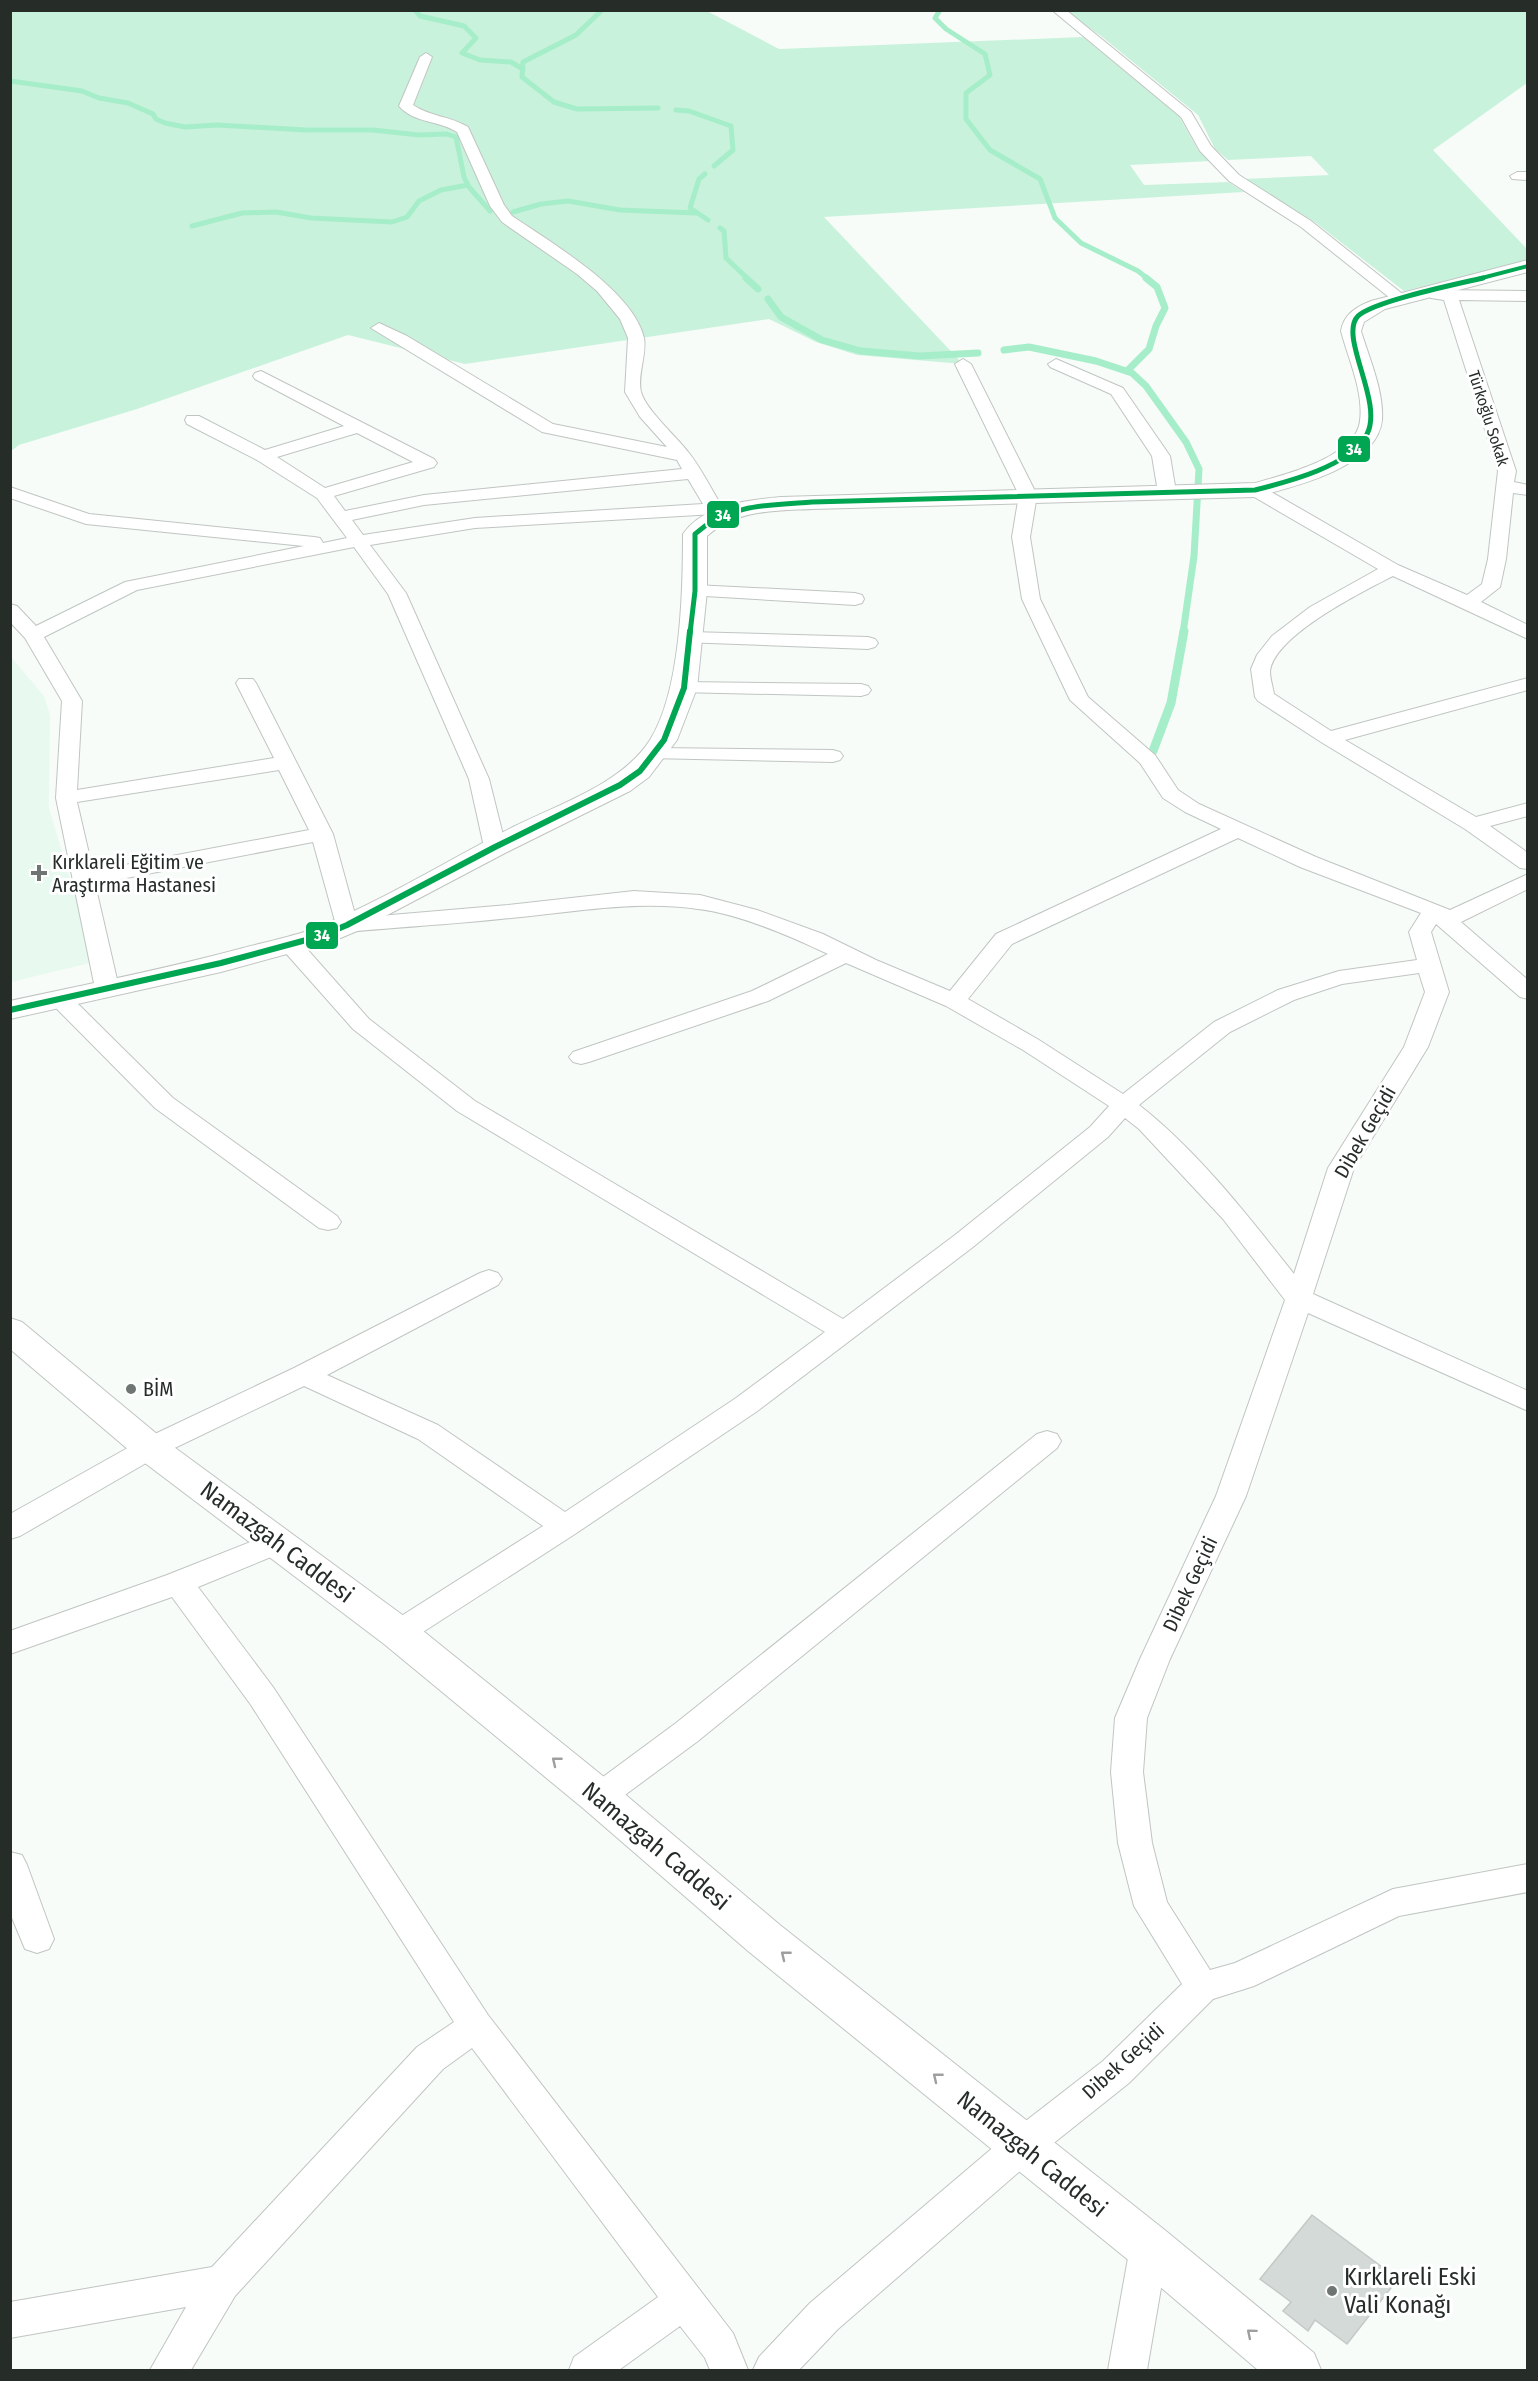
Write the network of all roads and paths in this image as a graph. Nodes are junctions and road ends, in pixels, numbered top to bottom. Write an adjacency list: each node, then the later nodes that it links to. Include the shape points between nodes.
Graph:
1 (1058, 10): 6 (street, via 1186,115 1205,148 1234,178)
2 (426, 57): 14 (street, via 406,106 421,116 463,130 497,206 507,219 589,277 627,318 636,338 633,392)
3 (1527, 266): 6 (street)
4 (1450, 295): 5 (street); 6 (street); 16 (street, Türkoğlu Sokak, via 1507,471)
5 (1527, 296)
6 (1409, 297): 17 (street, via 1363,311 1352,325 1370,408 1368,438 1353,451 1292,481)
7 (379, 328): 14 (street, via 548,428)
8 (963, 364): 22 (street)
9 (1056, 364): 20 (street, via 1117,391 1161,456)
10 (261, 376): 12 (street)
11 (193, 420): 13 (street)
12 (358, 427): 13 (street); 21 (street, via 428,463)
13 (263, 456): 21 (street)
14 (683, 456): 15 (street)
15 (693, 473): 23 (street); 24 (street, via 424,500)
16 (1506, 486): 18 (street); 29 (street, Türkoğlu Sokak, via 1491,587)
17 (1255, 490): 20 (street); 26 (street)
18 (1527, 490)
19 (10, 492): 25 (street, via 86,519)
20 (1171, 492): 22 (street)
21 (323, 494): 24 (street)
22 (1028, 495): 23 (street, via 812,502); 46 (street, via 1020,537 1031,599 1080,700 1148,759 1170,794)
23 (716, 513): 25 (street, via 475,523); 27 (street, via 695,534)
24 (341, 518): 25 (street)
25 (350, 543): 32 (street, via 132,586); 48 (street, via 397,593 479,779)
26 (1392, 569): 29 (street); 39 (street, via 1328,603 1274,644 1261,668 1265,697)
27 (695, 591): 28 (street); 33 (street)
28 (855, 599)
29 (1467, 602): 31 (street)
30 (10, 610): 32 (street)
31 (1527, 633)
32 (33, 635): 43 (street, via 72,701)
33 (690, 638): 34 (street); 37 (street)
34 (868, 643)
35 (246, 683): 42 (street)
36 (1527, 684): 39 (street)
37 (684, 688): 38 (street); 40 (street)
38 (861, 690)
39 (1328, 738): 45 (street)
40 (656, 754): 41 (street); 48 (street, via 620,785)
41 (833, 756)
42 (284, 764): 43 (street); 47 (street)
43 (66, 798): 50 (street)
44 (1527, 809): 45 (street)
45 (1473, 824): 49 (street)
46 (1237, 830): 52 (street); 60 (street, via 1004,939)
47 (322, 834): 50 (street); 53 (street)
48 (495, 847): 53 (street)
49 (1527, 863)
50 (85, 879): 57 (street)
51 (1527, 880): 52 (street, via 1449,919)
52 (1434, 910): 56 (street, Dibek Geçidi, via 1420,932); 58 (street)
53 (347, 926): 54 (street); 55 (street, via 645,898 700,902 749,915)
54 (291, 945): 57 (street); 68 (street, via 361,1024 466,1106)
55 (846, 954): 60 (street); 62 (street, via 760,996)
56 (1428, 965): 63 (street, via 1339,978 1286,994 1222,1027); 66 (street, Dibek Geçidi, via 1437,992 1416,1047 1341,1168)
57 (107, 988): 59 (street)
58 (1527, 992)
59 (60, 999): 61 (street); 64 (street, via 164,1104)
60 (954, 1001): 63 (street)
61 (10, 1010)
62 (581, 1057)
63 (1124, 1105): 66 (street, via 1148,1124 1232,1213); 68 (street, via 1099,1132 1026,1192)
64 (328, 1222)
65 (489, 1279): 69 (street)
66 (1298, 1298): 70 (street); 83 (street, Dibek Geçidi, via 1231,1496 1131,1718 1127,1772 1135,1843 1151,1906)
67 (10, 1330): 72 (street, Namazgah Caddesi)
68 (845, 1332): 73 (street, via 746,1405)
69 (304, 1375): 72 (street); 73 (street, via 428,1432)
70 (1527, 1402)
71 (1047, 1441): 79 (street, via 687,1732)
72 (150, 1448): 74 (street); 75 (street, Namazgah Caddesi)
73 (566, 1526): 77 (street)
74 (10, 1528)
75 (278, 1542): 76 (street); 77 (street, Namazgah Caddesi)
76 (178, 1583): 78 (street); 84 (street, via 262,1696)
77 (398, 1633): 79 (street, Namazgah Caddesi, one-way to 77)
78 (10, 1643)
79 (599, 1797): 85 (street, Namazgah Caddesi, one-way to 79, via 764,1938)
80 (10, 1865): 82 (street)
81 (1527, 1878): 83 (street, via 1393,1903 1242,1976)
82 (37, 1940)
83 (1202, 1987): 85 (street, Dibek Geçidi, via 1116,2072)
84 (477, 2026): 87 (street, via 430,2058); 88 (street)
85 (1022, 2146): 86 (street, Namazgah Caddesi); 93 (street, Dibek Geçidi, via 824,2316)
86 (1149, 2247): 94 (street); 95 (street, Namazgah Caddesi, one-way to 86)
87 (222, 2283): 89 (street); 90 (street)
88 (685, 2300): 91 (street); 92 (street, via 719,2346)
89 (10, 2320)
90 (170, 2370)
91 (588, 2370)
92 (729, 2370)
93 (773, 2370)
94 (1127, 2370)
95 (1296, 2370)

